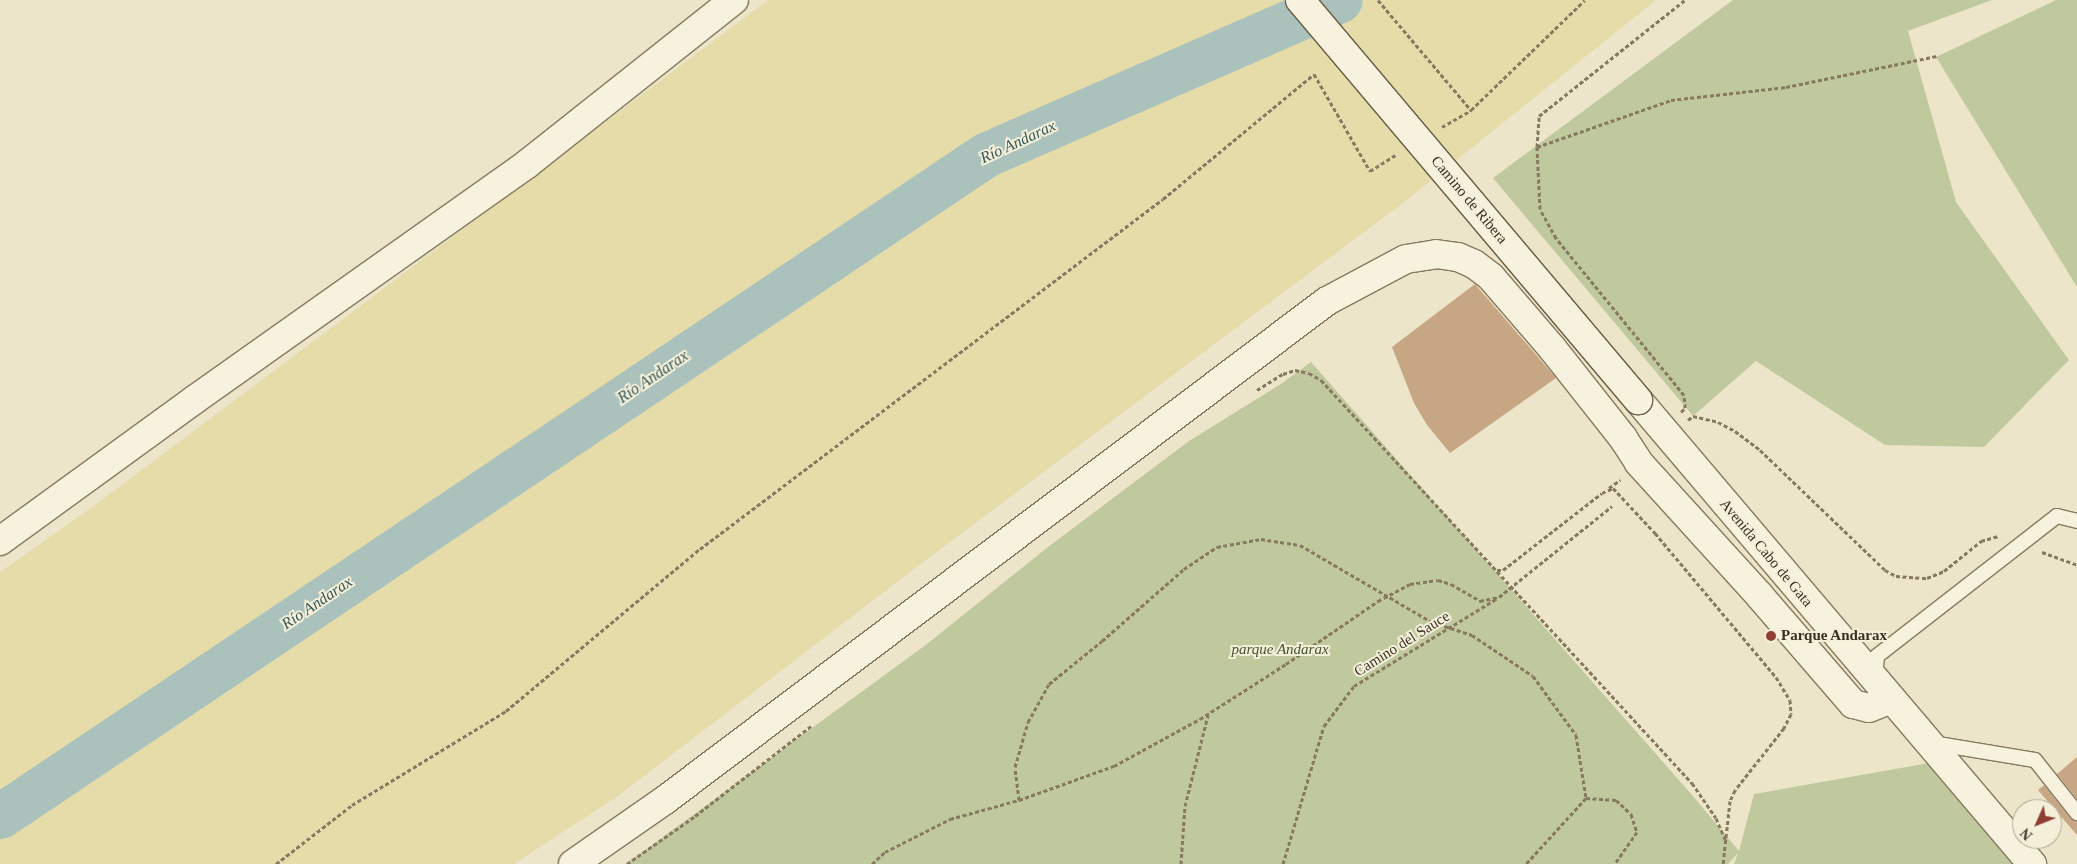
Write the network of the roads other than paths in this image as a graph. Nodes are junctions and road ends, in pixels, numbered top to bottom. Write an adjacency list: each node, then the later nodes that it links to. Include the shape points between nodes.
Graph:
1 (734, 0): 5 (street, via 527,164)
2 (1300, 0): 3 (street, Camino de Ribera, bridge)
3 (1638, 400): 6 (street, Avenida Cabo de Gata, via 1672,427)
4 (2077, 522): 6 (lane, via 2057,516 1877,656)
5 (0, 541)
6 (1883, 689): 7 (street, Avenida Cabo de Gata); 9 (street, via 1870,708 1853,704 1639,463 1558,356 1491,277 1458,257 1436,254 1406,259 1327,301 665,800)
7 (1928, 742): 8 (lane, via 2035,760); 10 (street, Avenida Cabo de Gata)
8 (2077, 813)
9 (573, 864)
10 (2032, 864)

